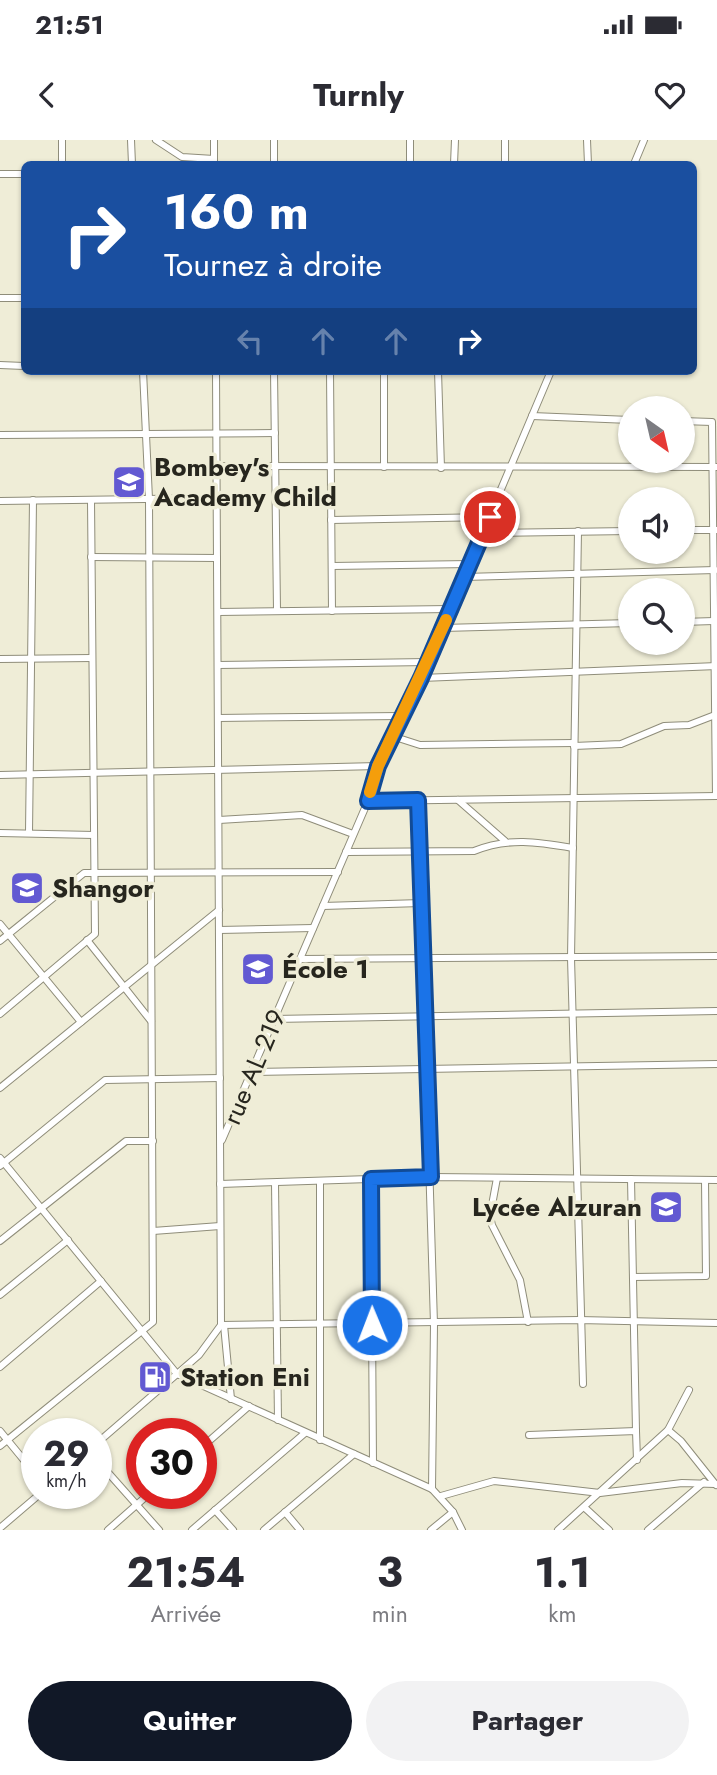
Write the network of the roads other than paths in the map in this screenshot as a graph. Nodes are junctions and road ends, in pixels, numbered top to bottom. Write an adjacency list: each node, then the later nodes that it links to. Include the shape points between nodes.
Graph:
1 (62, 140): 11 (street)
2 (131, 140): 12 (street)
3 (156, 140): 13 (street, via 182,157)
4 (214, 140): 14 (street)
5 (274, 140): 15 (street)
6 (410, 140): 16 (street)
7 (454, 140): 17 (street)
8 (505, 140): 18 (street)
9 (587, 140): 19 (street)
10 (644, 140): 20 (street)
11 (62, 161)
12 (132, 161)
13 (208, 161)
14 (214, 161)
15 (274, 161)
16 (410, 161)
17 (454, 161)
18 (505, 161)
19 (587, 161)
20 (635, 161)
21 (0, 174): 22 (street)
22 (21, 174)
23 (0, 298): 24 (street)
24 (21, 298)
25 (0, 365): 26 (street)
26 (21, 366)
27 (143, 375): 38 (street)
28 (216, 375): 39 (street)
29 (274, 375): 37 (street)
30 (330, 375): 43 (street)
31 (384, 375): 44 (street)
32 (438, 375): 46 (street)
33 (549, 375): 34 (street, rue AL 219)
34 (532, 416): 35 (street); 47 (street, rue AL 219)
35 (618, 420)
36 (695, 421): 45 (street, via 712,422)
37 (275, 433): 39 (street); 42 (street)
38 (146, 434): 39 (street); 40 (street); 49 (street)
39 (217, 434): 41 (street)
40 (0, 435)
41 (217, 467): 42 (street); 48 (street)
42 (275, 467): 43 (street); 68 (street)
43 (331, 467): 44 (street); 54 (street)
44 (384, 467): 46 (street)
45 (715, 467): 47 (street); 56 (street)
46 (442, 468): 47 (street)
47 (511, 468): 53 (street, rue AL 219)
48 (217, 498): 49 (street); 62 (street)
49 (149, 499): 51 (street); 61 (street)
50 (33, 500): 51 (street); 52 (street); 79 (street)
51 (91, 500): 60 (street)
52 (0, 501)
53 (490, 517): 54 (street); 59 (street, rue AL 219)
54 (331, 520): 64 (street)
55 (695, 530): 56 (street)
56 (715, 530): 65 (street)
57 (578, 531): 58 (street); 59 (street); 66 (street)
58 (618, 531)
59 (483, 533): 63 (street, rue AL 219)
60 (91, 557): 61 (street); 77 (street)
61 (149, 558): 62 (street); 93 (street)
62 (217, 558): 71 (street)
63 (470, 564): 64 (street); 67 (street, rue AL 219)
64 (332, 566): 70 (street)
65 (715, 570): 66 (street); 72 (street)
66 (577, 574): 67 (street); 75 (street)
67 (464, 577): 69 (street, rue AL 219)
68 (277, 610): 70 (street); 71 (street)
69 (450, 610): 70 (street); 76 (street, rue AL 219)
70 (332, 611)
71 (218, 612): 81 (street)
72 (714, 621): 73 (street); 82 (street)
73 (695, 622)
74 (618, 623): 75 (street)
75 (576, 624): 76 (street); 83 (street)
76 (442, 628): 80 (street, rue AL 219)
77 (92, 658): 79 (street); 94 (street)
78 (0, 659): 79 (street)
79 (31, 659): 95 (street)
80 (428, 662): 81 (street); 84 (street, rue AL 219)
81 (218, 665): 87 (street)
82 (716, 666): 83 (street); 85 (street)
83 (575, 671): 84 (street); 89 (street)
84 (421, 678): 86 (street, rue AL 219)
85 (715, 715): 89 (street, via 689,725 664,726 621,744); 90 (street)
86 (401, 716): 87 (street); 88 (street, rue AL 219)
87 (218, 718): 92 (street)
88 (392, 736): 89 (street, via 420,746); 91 (street, rue AL 219)
89 (574, 745): 98 (street)
90 (716, 761): 97 (street)
91 (378, 766): 92 (street); 101 (street, rue AL 219)
92 (218, 770): 93 (street); 102 (street)
93 (150, 772): 94 (street); 113 (street)
94 (93, 773): 95 (street); 106 (street)
95 (30, 774): 96 (street); 104 (street)
96 (0, 775)
97 (716, 796): 98 (street)
98 (574, 798): 100 (street); 108 (street)
99 (418, 800): 100 (street); 101 (street); 110 (street)
100 (458, 800): 107 (street)
101 (368, 801): 105 (street, rue AL 219)
102 (219, 820): 105 (street, via 302,814); 114 (street)
103 (0, 833): 104 (street)
104 (29, 833): 106 (street)
105 (353, 834): 109 (street, rue AL 219)
106 (94, 835): 112 (street)
107 (505, 841): 108 (street); 110 (street, via 474,851)
108 (573, 848): 125 (street)
109 (346, 852): 110 (street); 111 (street, rue AL 219)
110 (419, 854): 115 (street)
111 (338, 872): 114 (street); 116 (street, rue AL 219)
112 (94, 873): 113 (street); 121 (street, via 84,873); 122 (street, via 95,934)
113 (151, 873): 114 (street); 128 (street)
114 (219, 873): 117 (street)
115 (421, 903): 116 (street); 127 (street)
116 (323, 906): 119 (street, rue AL 219)
117 (219, 910): 120 (street); 128 (street)
118 (0, 924): 121 (street)
119 (313, 928): 120 (street); 126 (street, rue AL 219)
120 (219, 930): 143 (street)
121 (8, 934): 123 (street); 129 (street)
122 (88, 940): 129 (street); 130 (street)
123 (0, 941)
124 (717, 956): 125 (street)
125 (571, 958): 127 (street); 133 (street)
126 (300, 959): 127 (street); 135 (street, rue AL 219)
127 (423, 959): 134 (street)
128 (152, 968): 130 (street); 137 (street)
129 (43, 977): 132 (street); 136 (street)
130 (124, 987): 136 (street); 137 (street)
131 (717, 1011): 133 (street)
132 (0, 1014)
133 (573, 1014): 134 (street); 139 (street)
134 (425, 1017): 135 (street); 140 (street)
135 (274, 1019): 141 (street, rue AL 219)
136 (81, 1022): 144 (street)
137 (152, 1022): 142 (street)
138 (717, 1065): 139 (street)
139 (574, 1066): 140 (street); 150 (street)
140 (427, 1067): 141 (street); 148 (street)
141 (252, 1072): 146 (street, rue AL 219)
142 (152, 1079): 143 (street); 145 (street); 147 (street, via 105,1080)
143 (219, 1079): 146 (street)
144 (0, 1088)
145 (153, 1140): 158 (street, via 126,1141); 160 (street)
146 (220, 1145): 157 (street)
147 (1, 1162): 158 (street)
148 (431, 1177): 149 (street); 151 (street); 170 (street)
149 (497, 1178): 150 (street); 167 (street, via 490,1216 520,1280)
150 (577, 1178): 152 (street); 166 (street)
151 (371, 1179): 155 (street); 174 (street)
152 (631, 1179): 153 (street); 163 (street)
153 (705, 1180): 154 (street); 163 (street, via 706,1276)
154 (717, 1180)
155 (320, 1181): 156 (street); 173 (street)
156 (275, 1183): 157 (street); 172 (street)
157 (220, 1184): 159 (street)
158 (41, 1208): 161 (street); 162 (street)
159 (220, 1226): 160 (street); 171 (street)
160 (153, 1231): 175 (street, via 153,1322)
161 (68, 1240): 164 (street); 165 (street)
162 (0, 1241)
163 (633, 1277): 168 (street)
164 (101, 1281): 175 (street); 176 (street)
165 (0, 1295)
166 (579, 1320): 167 (street); 168 (street); 178 (street)
167 (528, 1322): 170 (street)
168 (634, 1323): 169 (street); 186 (street)
169 (717, 1323)
170 (434, 1324): 174 (street); 200 (street)
171 (222, 1325): 172 (street); 177 (street); 180 (street)
172 (278, 1325): 173 (street); 182 (street)
173 (320, 1325): 174 (street); 191 (street)
174 (372, 1325): 196 (street)
175 (142, 1331): 177 (street); 190 (street)
176 (0, 1367)
177 (177, 1374): 180 (street); 183 (street)
178 (583, 1384)
179 (689, 1390): 184 (street)
180 (232, 1399): 181 (street)
181 (249, 1406): 182 (street); 188 (street)
182 (278, 1420): 187 (street)
183 (112, 1430)
184 (668, 1430): 195 (street); 199 (street)
185 (0, 1431): 190 (street)
186 (636, 1431): 189 (street); 195 (street)
187 (305, 1433): 191 (street); 208 (street)
188 (217, 1434)
189 (529, 1435)
190 (7, 1440): 192 (street); 194 (street)
191 (320, 1440): 193 (street)
192 (0, 1446)
193 (354, 1454): 196 (street); 210 (street)
194 (21, 1457)
195 (637, 1460): 202 (street)
196 (373, 1463): 200 (street)
197 (112, 1477): 201 (street)
198 (704, 1482): 199 (street); 202 (street); 222 (street)
199 (716, 1485)
200 (432, 1489): 203 (street)
201 (126, 1493)
202 (600, 1493): 203 (street, via 494,1481); 204 (street)
203 (441, 1496): 209 (street)
204 (584, 1507): 220 (street); 221 (street)
205 (22, 1509): 211 (street)
206 (132, 1509): 212 (street)
207 (141, 1509): 213 (street)
208 (215, 1510): 214 (street); 215 (street)
209 (453, 1512): 218 (street); 219 (street)
210 (285, 1513): 216 (street); 217 (street)
211 (0, 1528)
212 (108, 1530)
213 (159, 1530)
214 (192, 1530)
215 (233, 1530)
216 (264, 1530)
217 (299, 1530)
218 (431, 1530)
219 (463, 1530)
220 (558, 1530)
221 (609, 1530)
222 (648, 1530)

